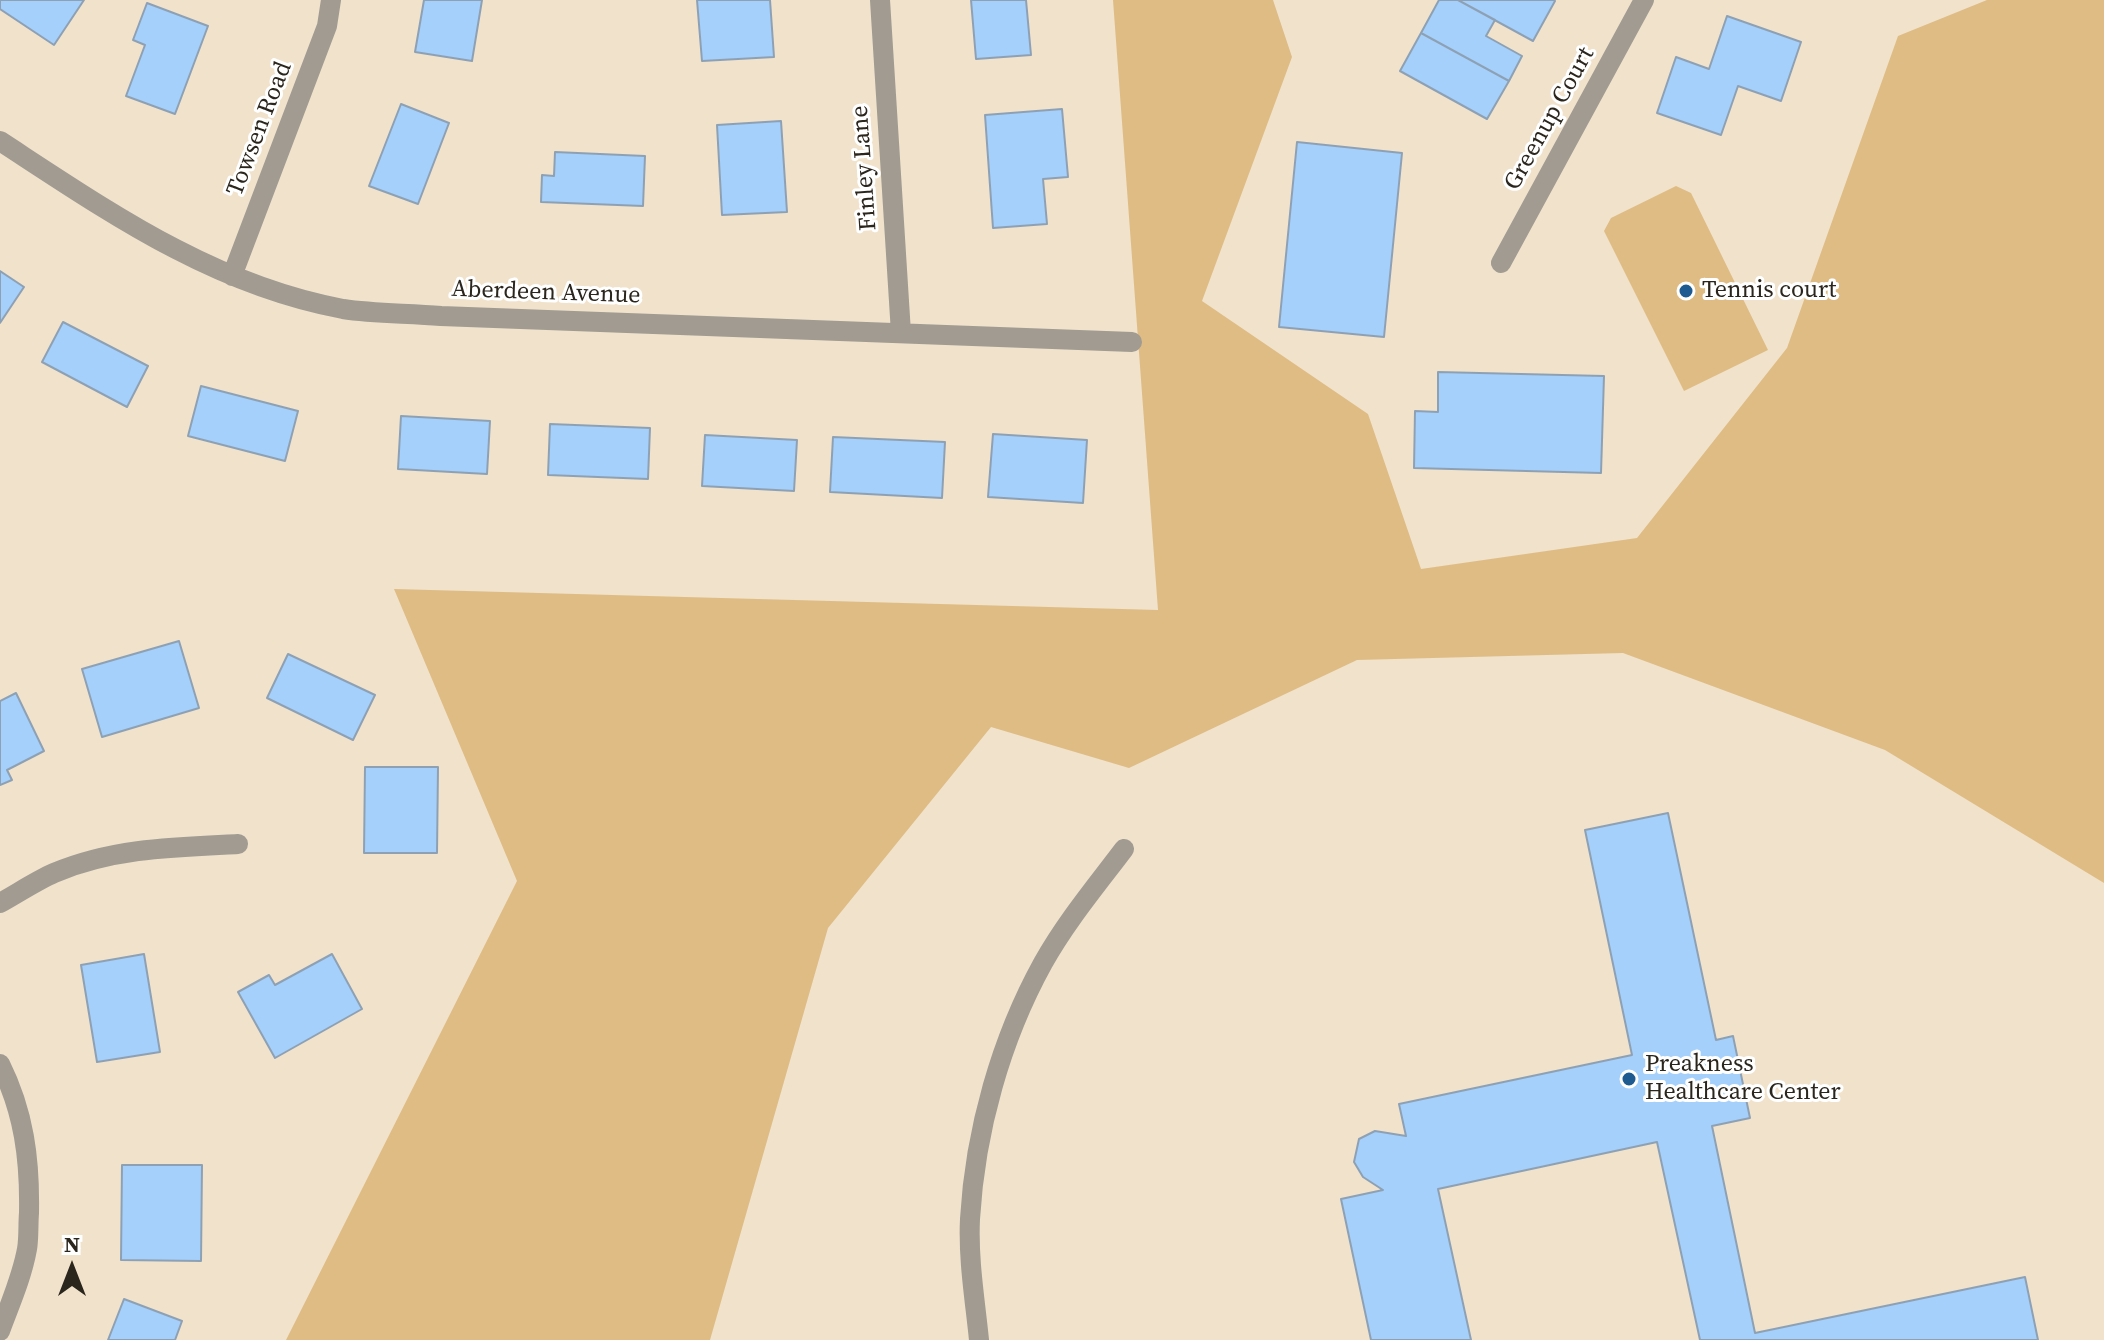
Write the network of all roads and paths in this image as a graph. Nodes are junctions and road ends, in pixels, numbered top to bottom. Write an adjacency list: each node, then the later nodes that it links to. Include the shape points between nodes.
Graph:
1 (331, 0): 6 (street, Towsen Road, via 327,26)
2 (880, 0): 7 (street, Finley Lane)
3 (1644, 0): 5 (street, Greenup Court)
4 (0, 141): 6 (street, Aberdeen Avenue, via 181,254)
5 (1501, 263)
6 (232, 276): 7 (street, Aberdeen Avenue, via 346,309)
7 (901, 333): 8 (street, Aberdeen Avenue)
8 (1132, 342)
9 (238, 844): 11 (street, via 108,856 51,874)
10 (1124, 849): 14 (street, via 1044,962 1018,1014 993,1086 970,1220)
11 (0, 903)
12 (0, 1064): 13 (street, via 21,1116 30,1169 28,1248)
13 (0, 1331)
14 (979, 1340)

